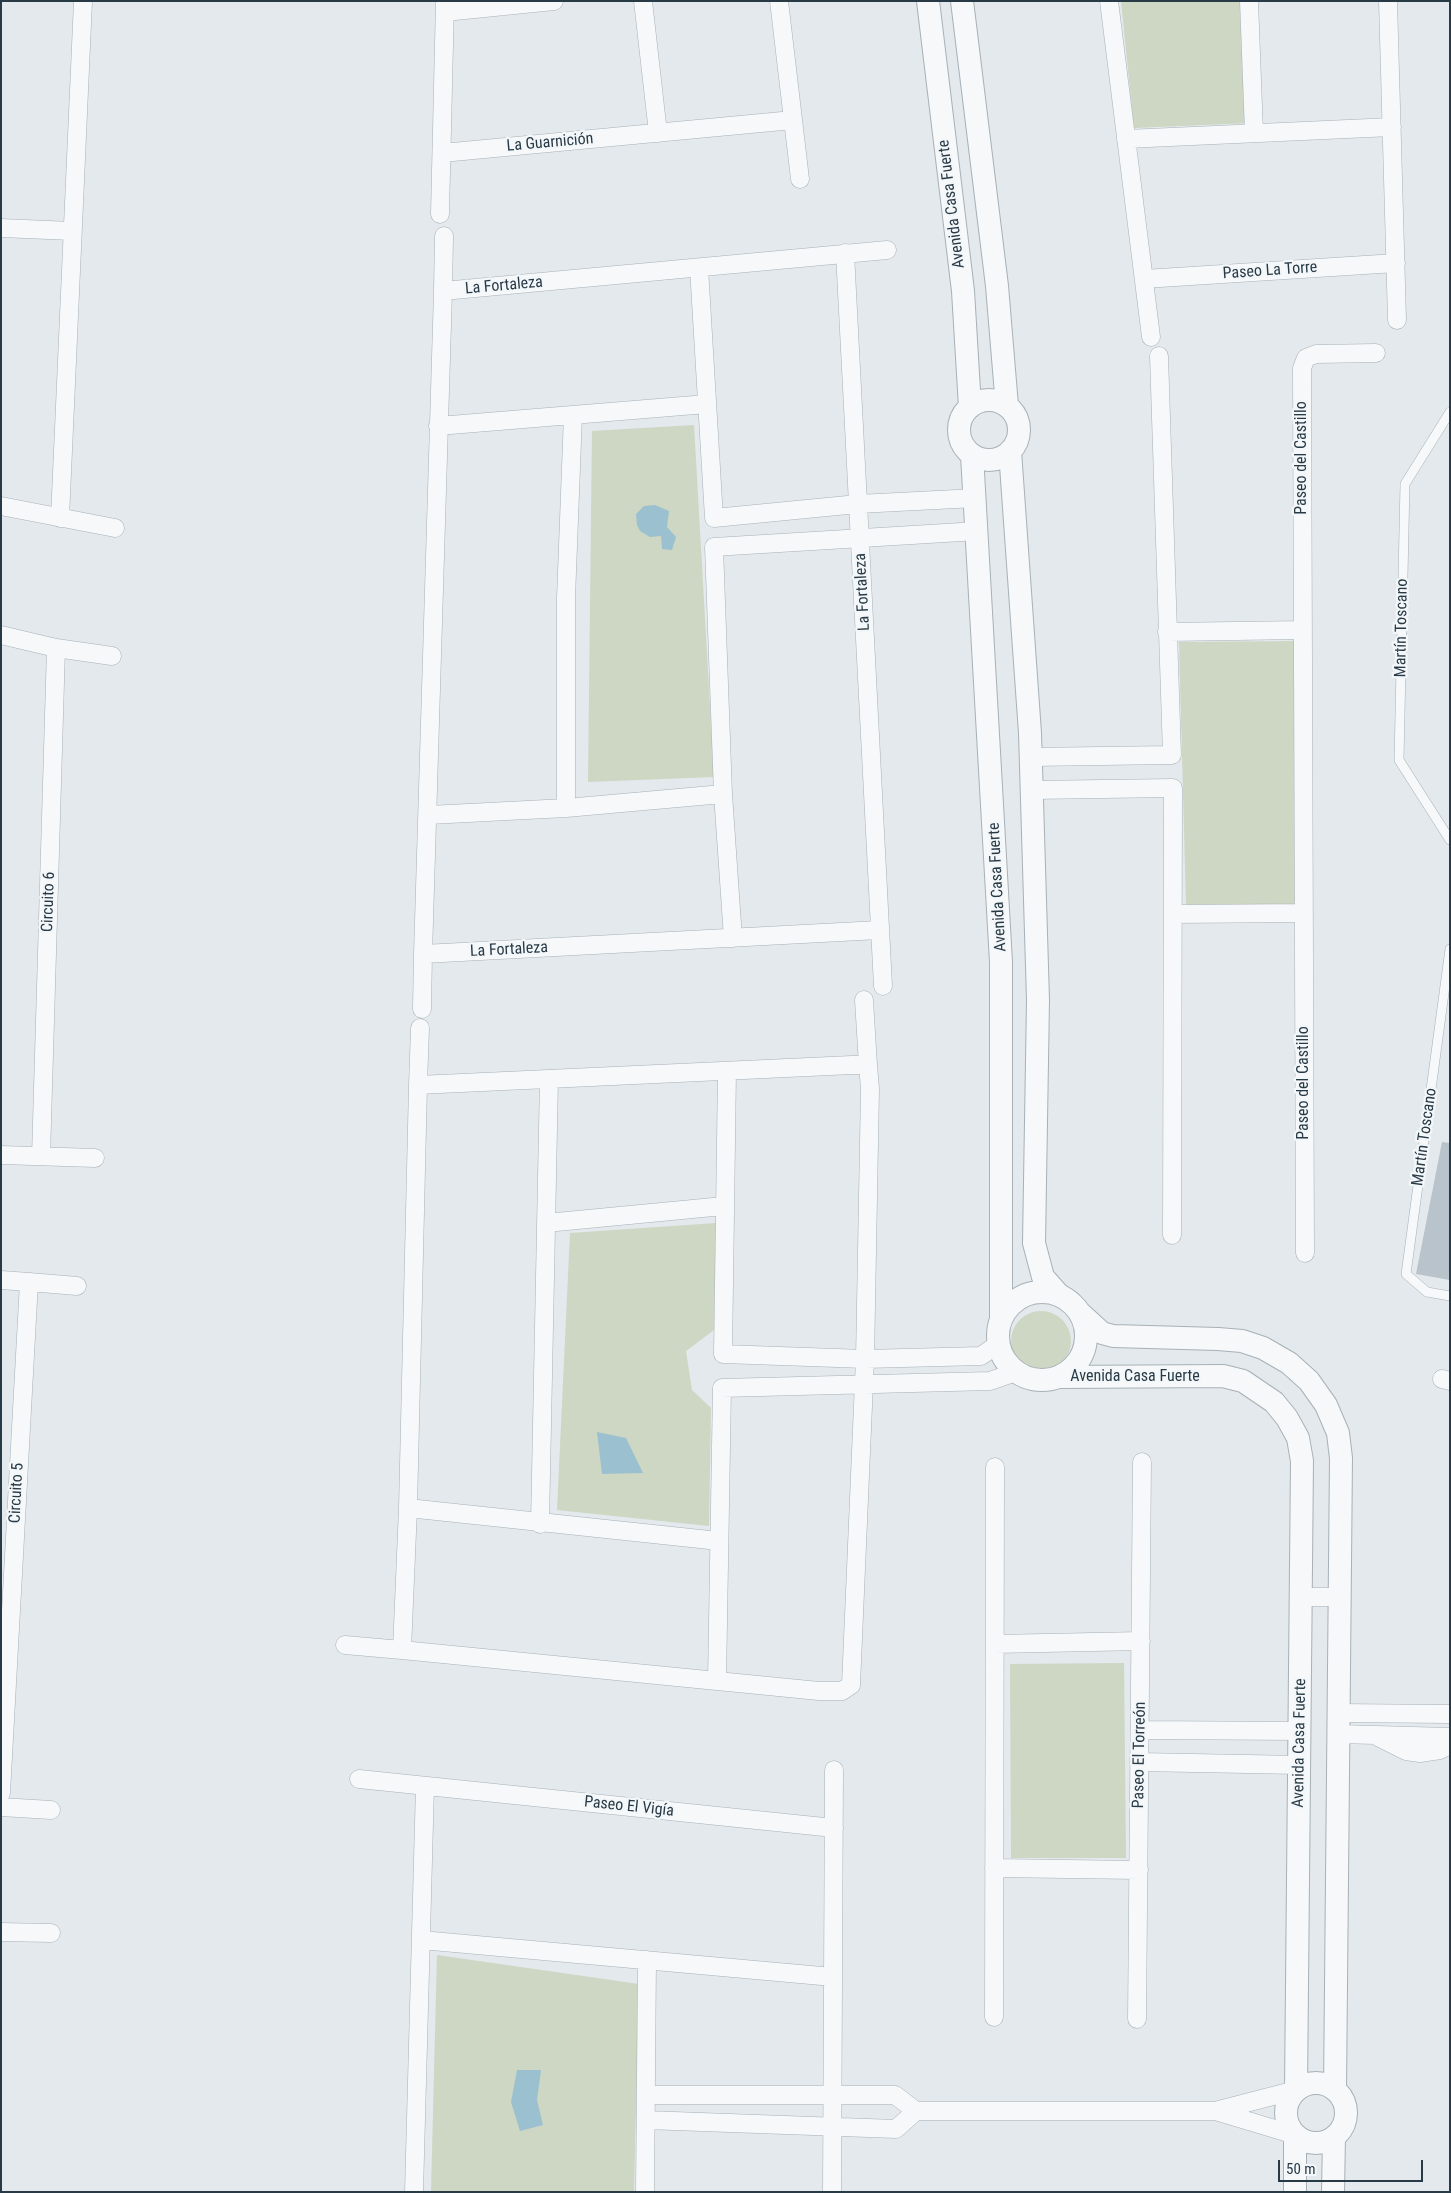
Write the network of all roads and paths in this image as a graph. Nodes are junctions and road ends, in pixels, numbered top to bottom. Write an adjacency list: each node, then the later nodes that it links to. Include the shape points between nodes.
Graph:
1 (83, 1): 20 (street)
2 (554, 1): 10 (street)
3 (643, 1): 13 (street)
4 (780, 1): 11 (street)
5 (928, 1): 34 (street, Avenida Casa Fuerte, via 963,291)
6 (962, 1): 33 (street, via 997,286)
7 (1109, 1): 15 (street)
8 (1250, 1): 14 (street)
9 (1388, 1): 12 (street)
10 (445, 7): 16 (street)
11 (793, 120): 13 (street, La Guarnición); 17 (street)
12 (1392, 127): 14 (street); 24 (street)
13 (658, 133): 16 (street, La Guarnición)
14 (1254, 133): 15 (street)
15 (1126, 139): 26 (street)
16 (442, 153): 18 (street)
17 (800, 179)
18 (440, 214)
19 (1, 228): 20 (street)
20 (72, 231): 43 (street)
21 (444, 236): 27 (street)
22 (887, 250): 23 (street, La Fortaleza)
23 (845, 253): 25 (street, La Fortaleza); 41 (street, La Fortaleza)
24 (1396, 263): 26 (street, Paseo La Torre); 28 (street)
25 (699, 268): 27 (street, La Fortaleza); 32 (street)
26 (1144, 279): 29 (street)
27 (442, 291): 37 (street, La Fortaleza)
28 (1398, 320)
29 (1151, 337)
30 (1376, 353): 47 (street, Paseo del Castillo, via 1316,354 1306,358 1302,368)
31 (1159, 356): 48 (street)
32 (708, 404): 36 (street); 41 (street, via 714,518)
33 (1007, 406): 34 (street, via 995,400 981,401); 38 (street, via 1014,413 1019,433)
34 (970, 407): 39 (street, via 961,420 960,437)
35 (1450, 412): 57 (lane, Martín Toscano, via 1405,484 1399,760)
36 (573, 415): 37 (street); 55 (street, via 566,598)
37 (438, 426): 56 (street, La Fortaleza)
38 (1010, 451): 39 (street, via 1002,458 992,460); 52 (street)
39 (972, 455): 40 (street, Avenida Casa Fuerte)
40 (976, 498): 41 (street); 45 (street, Avenida Casa Fuerte)
41 (858, 504): 46 (street, La Fortaleza)
42 (1, 506): 43 (street)
43 (60, 518): 44 (street)
44 (115, 528)
45 (978, 531): 46 (street); 85 (street, Avenida Casa Fuerte, via 1001,962)
46 (860, 538): 54 (street, via 714,547); 60 (street, La Fortaleza)
47 (1303, 630): 48 (street); 58 (street, Paseo del Castillo)
48 (1167, 632): 52 (street, via 1172,755)
49 (1, 635): 50 (street)
50 (56, 648): 51 (street); 73 (street, Circuito 6)
51 (112, 656)
52 (1031, 758): 53 (street)
53 (1032, 790): 59 (street, via 1173,788); 82 (street, via 1038,1000 1034,1244 1043,1276)
54 (723, 794): 55 (street); 61 (street)
55 (566, 808): 56 (street)
56 (428, 815): 63 (street, La Fortaleza)
57 (1450, 840)
58 (1304, 913): 59 (street); 78 (street, Paseo del Castillo)
59 (1173, 914): 77 (street)
60 (879, 930): 61 (street, La Fortaleza); 64 (street, La Fortaleza)
61 (733, 938): 63 (street, La Fortaleza)
62 (1450, 949): 83 (lane, Martín Toscano, via 1406,1274 1427,1292)
63 (423, 954): 66 (street)
64 (883, 986)
65 (864, 1000): 68 (street)
66 (422, 1009)
67 (420, 1028): 71 (street)
68 (868, 1065): 69 (street); 87 (street)
69 (727, 1071): 70 (street); 75 (street)
70 (549, 1078): 71 (street); 76 (street)
71 (418, 1085): 93 (street)
72 (1, 1155): 73 (street)
73 (41, 1156): 74 (street)
74 (95, 1158)
75 (724, 1206): 76 (street); 87 (street, via 723,1354)
76 (546, 1223): 94 (street)
77 (1172, 1235)
78 (1305, 1253)
79 (1, 1280): 80 (street)
80 (29, 1282): 81 (street); 115 (street, Circuito 5)
81 (77, 1286)
82 (1059, 1295): 84 (street); 85 (street, via 1042,1292 1024,1295 1010,1305)
83 (1450, 1296)
84 (1079, 1312): 89 (street, via 1086,1330 1084,1350 1075,1366); 97 (street, via 1102,1333 1113,1336 1242,1341 1263,1348 1289,1363 1309,1381 1326,1405 1338,1433 1341,1458)
85 (1001, 1319): 86 (street)
86 (998, 1344): 87 (street, via 981,1356); 88 (street, via 1005,1360)
87 (865, 1359): 90 (street)
88 (1016, 1372): 89 (street, via 1037,1380); 90 (street, via 990,1381)
89 (1058, 1377): 96 (street, Avenida Casa Fuerte, via 1223,1376 1243,1381 1274,1402 1298,1438 1302,1461)
90 (863, 1385): 95 (street, via 722,1388); 102 (street, via 851,1685 842,1691 819,1691)
91 (1142, 1462): 98 (street, Paseo El Torreón)
92 (995, 1467): 100 (street)
93 (408, 1508): 94 (street); 101 (street)
94 (540, 1524): 95 (street)
95 (719, 1541): 102 (street)
96 (1301, 1597): 97 (street); 106 (street, Avenida Casa Fuerte)
97 (1340, 1598): 104 (street)
98 (1141, 1641): 100 (street); 105 (street, Paseo El Torreón)
99 (345, 1644): 101 (street)
100 (994, 1644): 119 (street)
101 (402, 1650): 102 (street)
102 (717, 1681)
103 (1450, 1714): 104 (street)
104 (1338, 1723): 107 (street); 129 (street)
105 (1140, 1730): 106 (street); 110 (street, Paseo El Torreón)
106 (1300, 1731): 111 (street, Avenida Casa Fuerte)
107 (1376, 1735): 108 (street); 109 (street, via 1406,1751 1420,1753)
108 (1450, 1736)
109 (1450, 1745)
110 (1140, 1762): 111 (street); 120 (street, Paseo El Torreón)
111 (1300, 1765): 128 (street, Avenida Casa Fuerte)
112 (834, 1770): 118 (street)
113 (359, 1779): 114 (street, Paseo El Vigía)
114 (425, 1786): 118 (street, Paseo El Vigía); 123 (street)
115 (1, 1793)
116 (1, 1808): 117 (street)
117 (51, 1810)
118 (834, 1828): 125 (street)
119 (994, 1868): 120 (street); 126 (street)
120 (1139, 1870): 127 (street, Paseo El Torreón)
121 (1, 1932): 122 (street)
122 (51, 1933)
123 (421, 1940): 124 (street); 138 (street)
124 (647, 1960): 125 (street); 130 (street)
125 (834, 1977): 131 (street)
126 (994, 2017)
127 (1137, 2020)
128 (1296, 2090): 129 (street, via 1315,2082); 133 (street); 136 (street, via 1286,2112 1289,2127)
129 (1335, 2090): 137 (street, via 1345,2105 1346,2113 1340,2130)
130 (646, 2095): 131 (street); 134 (street)
131 (833, 2095): 132 (street, via 895,2096); 135 (street)
132 (916, 2111): 133 (street); 135 (street, via 896,2129)
133 (1214, 2111): 136 (street)
134 (646, 2120): 135 (street); 139 (street)
135 (833, 2127): 140 (street)
136 (1296, 2135): 137 (street, via 1319,2143); 141 (street)
137 (1334, 2136): 142 (street)
138 (414, 2192)
139 (645, 2192)
140 (832, 2192)
141 (1295, 2192)
142 (1334, 2192)

